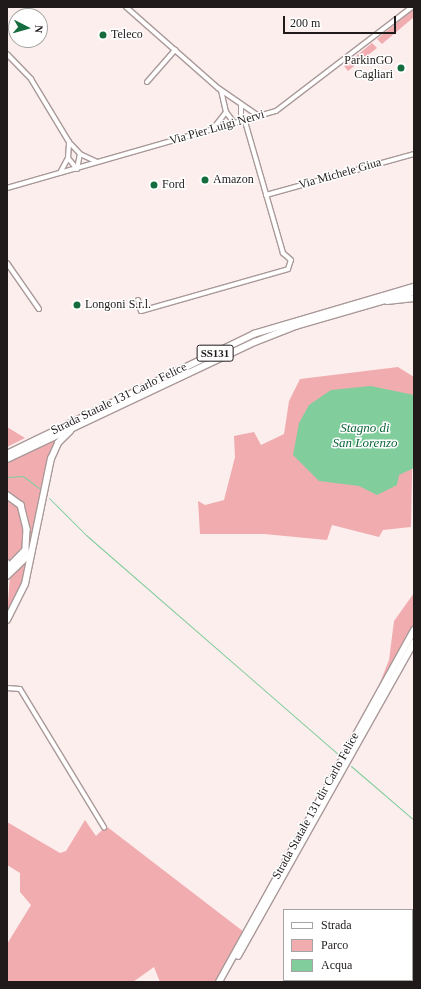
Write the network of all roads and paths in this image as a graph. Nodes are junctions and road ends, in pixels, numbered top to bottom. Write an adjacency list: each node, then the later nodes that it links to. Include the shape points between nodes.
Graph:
1 (126, 7): 5 (street)
2 (404, 7): 4 (street, Via Pier Luigi Nervi)
3 (412, 7): 4 (street, Via Pier Luigi Nervi)
4 (399, 14): 11 (street, Via Pier Luigi Nervi, via 296,99)
5 (175, 50): 7 (street); 8 (street)
6 (7, 54): 15 (street, via 31,79)
7 (148, 82)
8 (218, 88): 9 (street); 10 (street, via 226,102)
9 (241, 106): 11 (street); 12 (street)
10 (226, 112): 13 (street); 14 (street)
11 (260, 117): 12 (street, Via Pier Luigi Nervi)
12 (243, 122): 13 (street, Via Pier Luigi Nervi); 23 (street)
13 (235, 124): 14 (street, Via Pier Luigi Nervi)
14 (211, 131): 19 (street, Via Pier Luigi Nervi)
15 (69, 142): 16 (street); 18 (street)
16 (80, 154): 19 (street); 20 (street)
17 (414, 154): 23 (street, Via Michele Giua)
18 (68, 158): 20 (street); 21 (street)
19 (97, 162): 20 (street, Via Pier Luigi Nervi)
20 (77, 169): 21 (street, Via Pier Luigi Nervi)
21 (60, 173): 22 (street, Via Pier Luigi Nervi)
22 (7, 188)
23 (266, 195): 30 (street, via 283,253 291,260 288,269 141,311)
24 (7, 263): 32 (street)
25 (414, 283): 27 (highway)
26 (414, 287): 27 (highway, Strada Statale 131 Carlo Felice / SS131)
27 (391, 292): 34 (highway, Strada Statale 131 Carlo Felice / SS131, via 254,334)
28 (414, 292): 31 (highway, Strada Statale 131 Carlo Felice / SS131)
29 (414, 298): 31 (highway)
30 (138, 300)
31 (379, 302): 33 (highway, Strada Statale 131 Carlo Felice / SS131, via 255,342)
32 (38, 309)
33 (87, 421): 37 (highway, Strada Statale 131 Carlo Felice / SS131); 39 (highway, via 64,435 55,447)
34 (25, 445): 35 (highway); 36 (highway, Strada Statale 131 Carlo Felice / SS131)
35 (7, 449)
36 (7, 454)
37 (7, 458)
38 (7, 495): 40 (highway, via 21,505 27,529 26,550)
39 (32, 552): 41 (highway); 42 (highway, via 20,599)
40 (7, 570)
41 (7, 576)
42 (7, 620)
43 (414, 630): 47 (highway, Strada Statale 131 dir Carlo Felice)
44 (414, 643): 48 (highway, Strada Statale 131 dir Carlo Felice)
45 (7, 688): 46 (street, via 20,689)
46 (104, 827)
47 (219, 982)
48 (223, 982)

